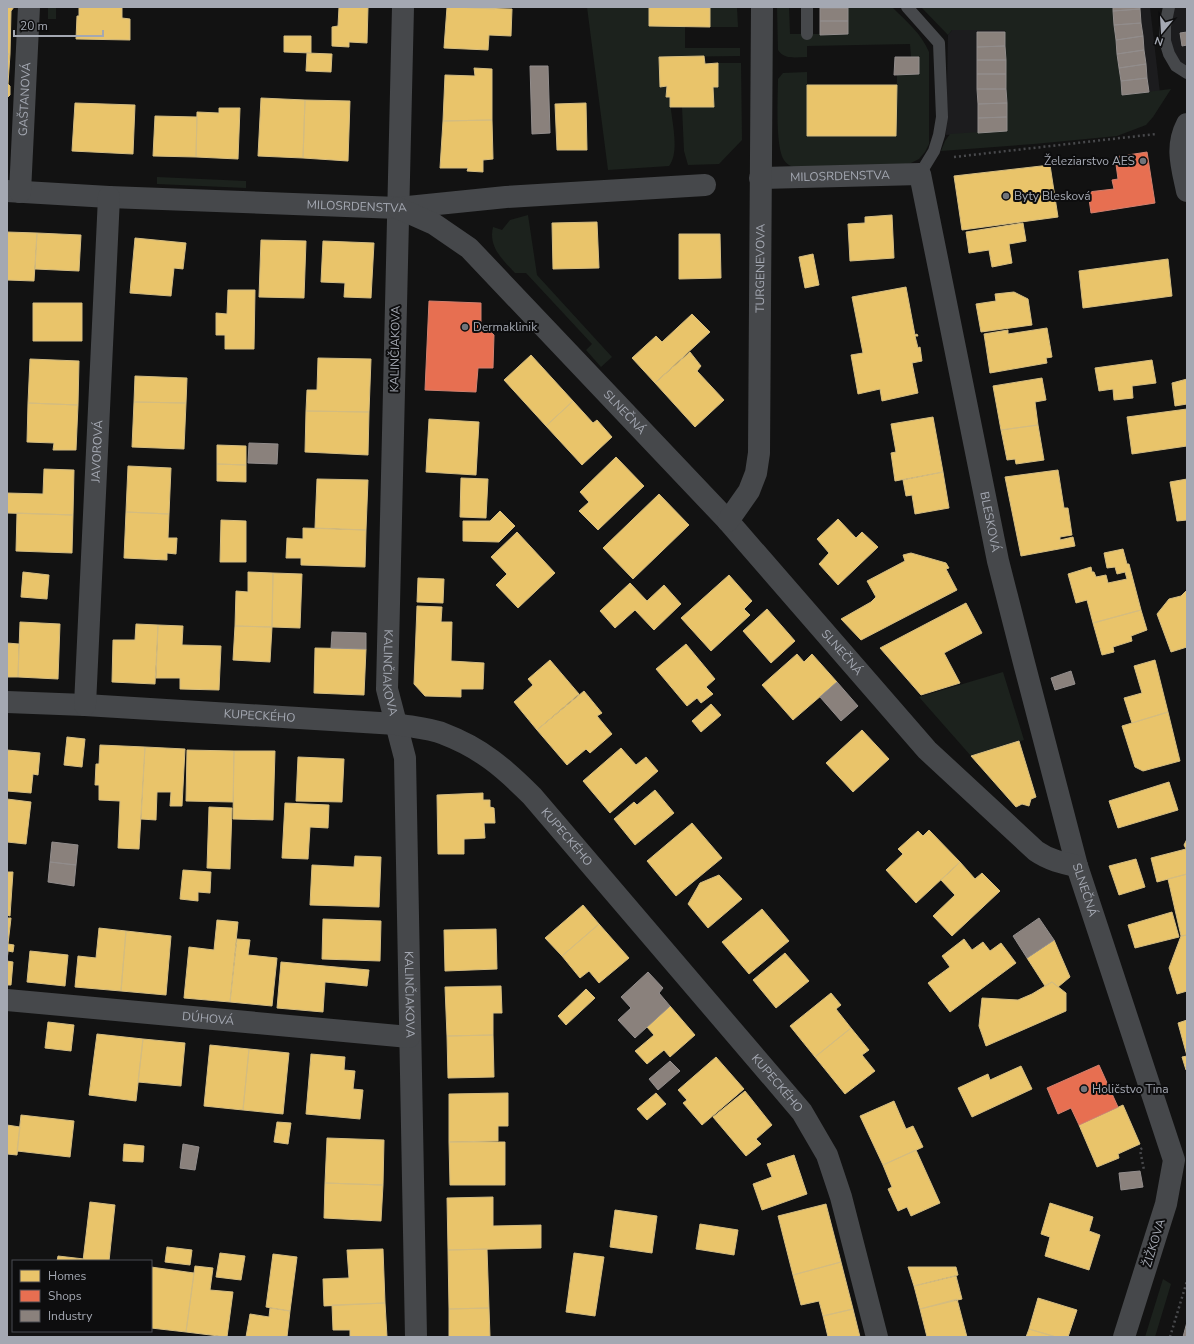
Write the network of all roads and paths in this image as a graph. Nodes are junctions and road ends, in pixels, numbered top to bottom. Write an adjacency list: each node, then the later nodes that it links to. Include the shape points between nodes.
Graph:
1 (29, 7): 15 (street, GAŠTANOVÁ)
2 (403, 7): 18 (street, KALINČIAKOVA)
3 (762, 7): 13 (street, TURGENEVOVA)
4 (807, 7): 7 (lane)
5 (907, 7): 12 (lane, via 939,43 942,117 934,151)
6 (1169, 7): 8 (lane, via 1165,41 1176,66)
7 (807, 34)
8 (1187, 73)
9 (1186, 127): 16 (street, via 1180,142 1180,154)
10 (1160, 133): 11 (path)
11 (950, 158)
12 (920, 174): 13 (street, MILOSRDENSTVA); 23 (street, BLESKOVÁ, via 998,561)
13 (760, 178): 19 (street, TURGENEVOVA, via 759,453 749,491)
14 (705, 185): 18 (street, MILOSRDENSTVA, via 506,197)
15 (14, 191): 17 (street, MILOSRDENSTVA)
16 (1187, 192)
17 (109, 197): 18 (street, MILOSRDENSTVA); 21 (street, JAVOROVÁ)
18 (398, 208): 19 (street, SLNEČNÁ, via 434,224 469,248); 22 (street, KALINČIAKOVA, via 387,689)
19 (728, 521): 23 (street, SLNEČNÁ, via 927,750 1036,851 1046,858)
20 (7, 702): 21 (street, KUPECKÉHO)
21 (85, 705): 22 (street, KUPECKÉHO)
22 (396, 724): 25 (street, KALINČIAKOVA, via 405,758); 29 (street, KUPECKÉHO, via 443,733 477,749 507,772 532,796 802,1112 827,1155 839,1190)
23 (1077, 866): 26 (street, SLNEČNÁ)
24 (7, 1000): 25 (street, DÚHOVÁ)
25 (409, 1038): 28 (street, KALINČIAKOVA)
26 (1181, 1158): 30 (street, ŽIŽKOVA)
27 (1187, 1280): 31 (path)
28 (416, 1337)
29 (877, 1337)
30 (1124, 1337)
31 (1170, 1337)

